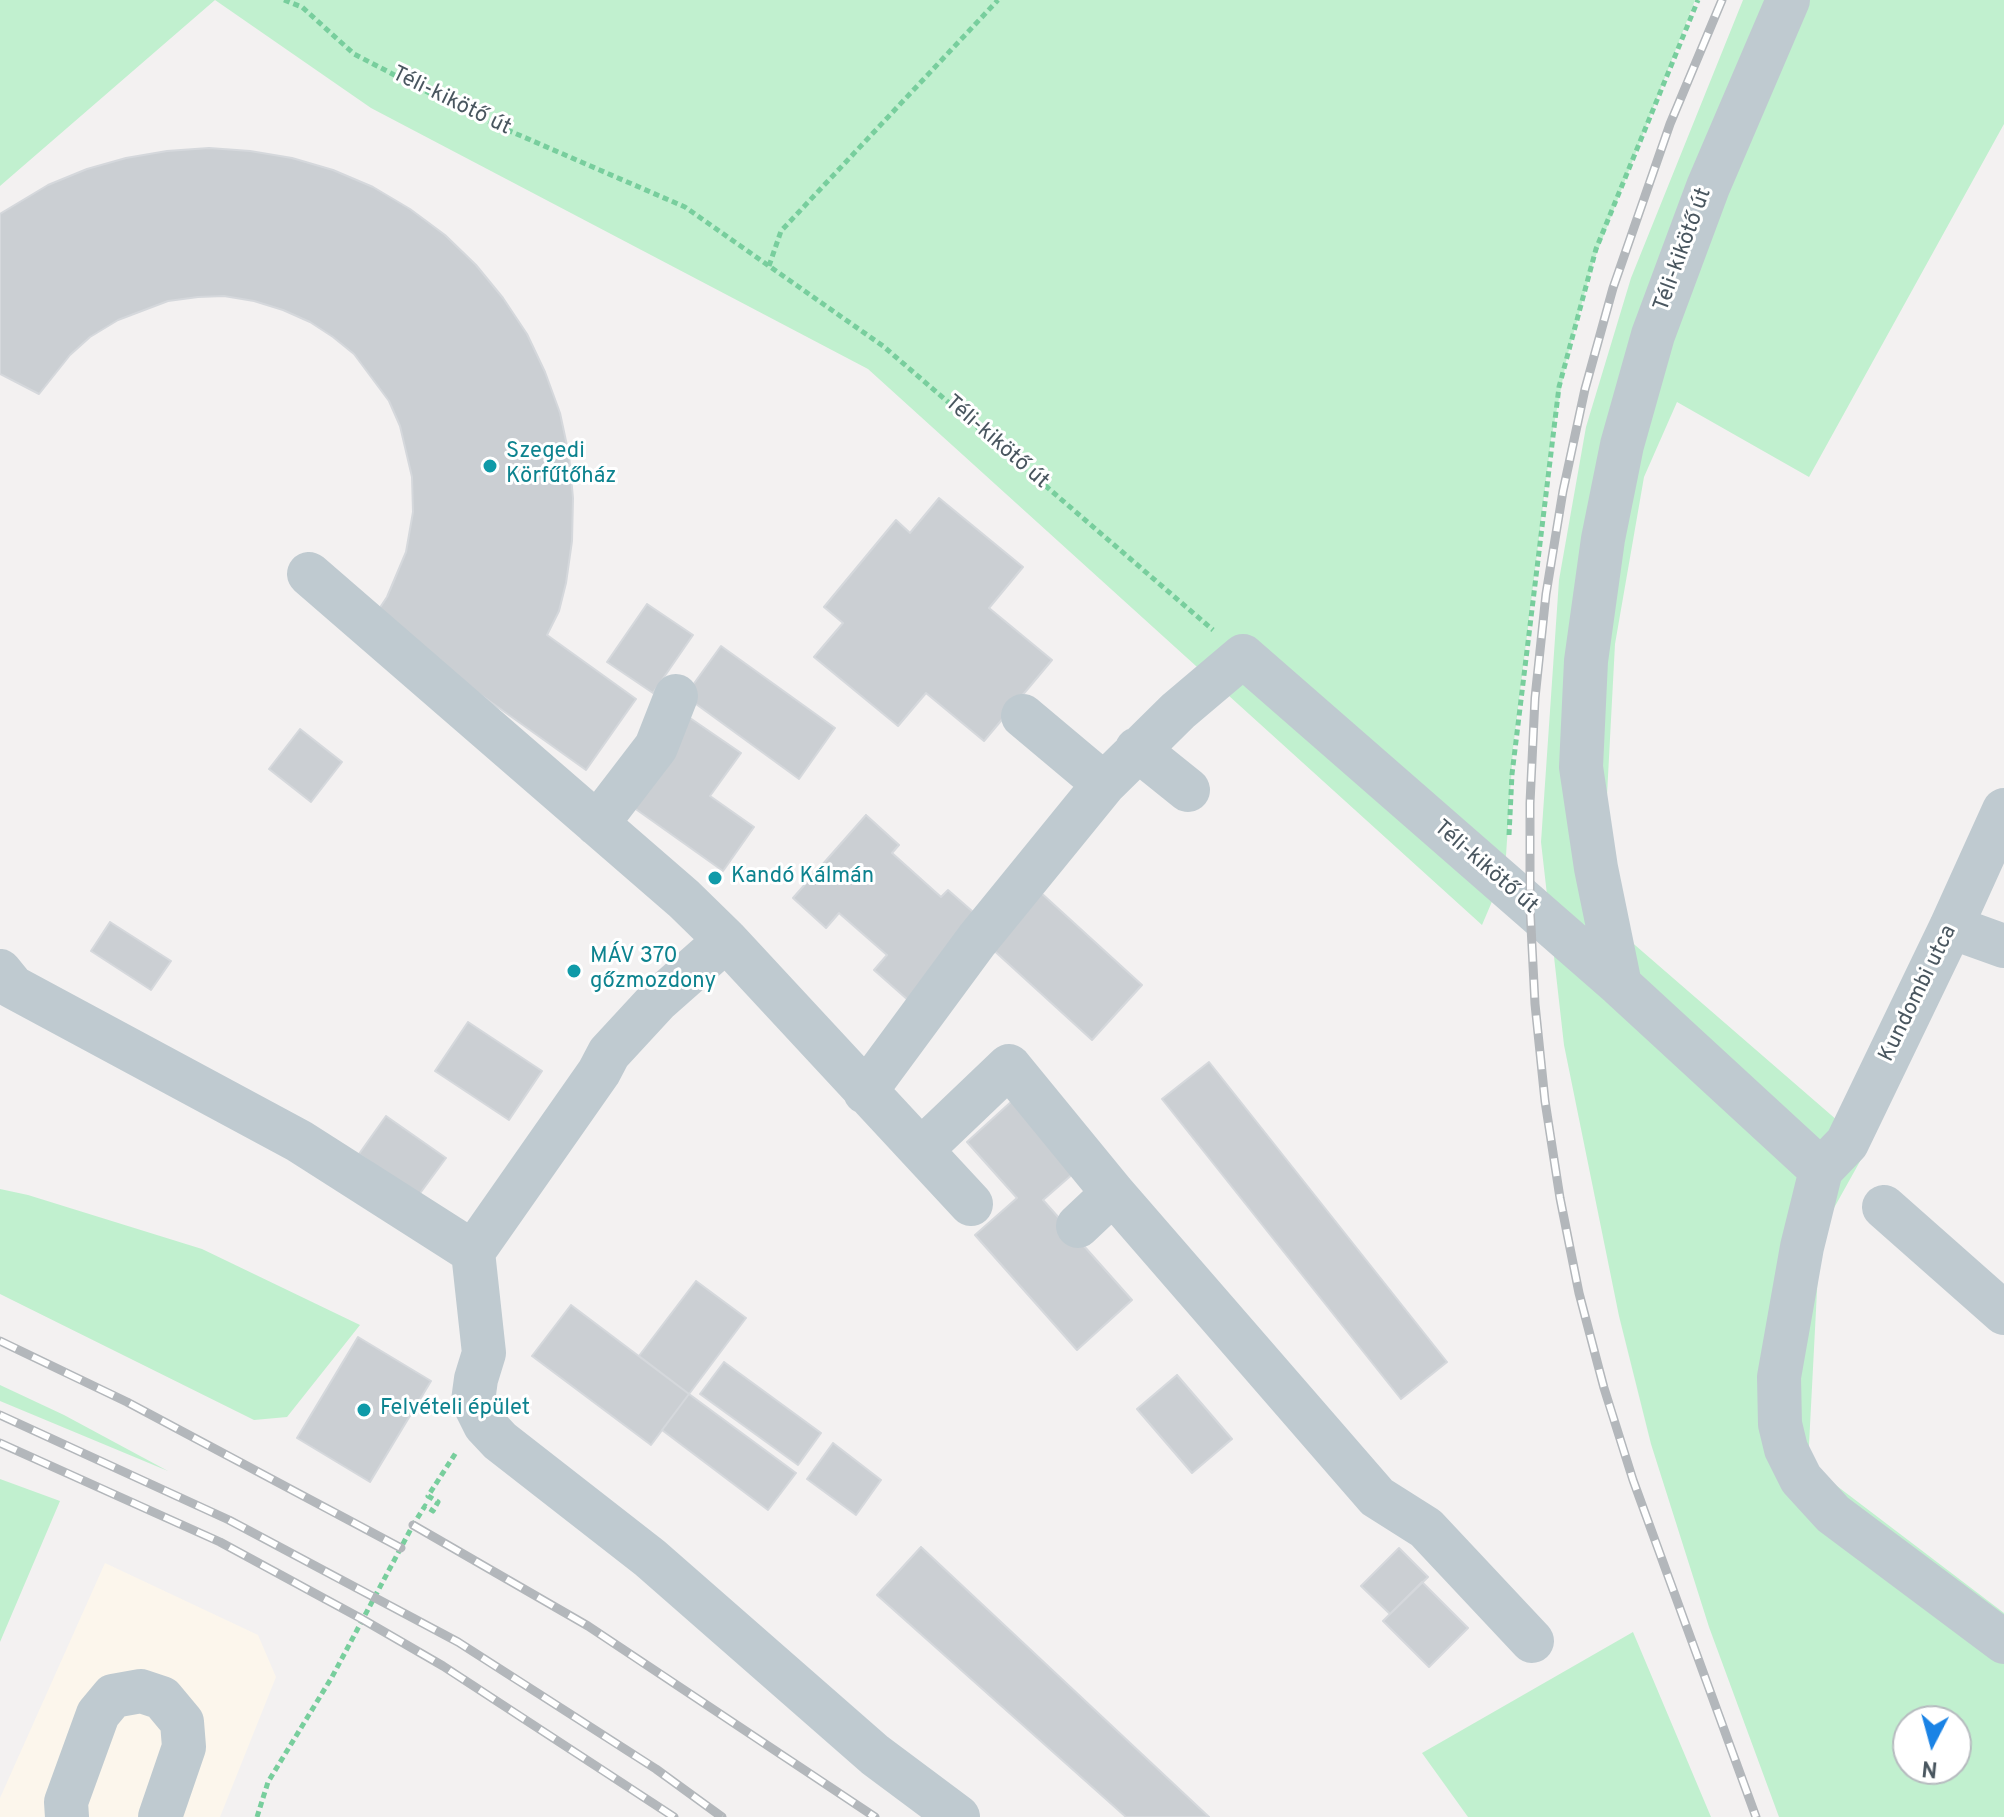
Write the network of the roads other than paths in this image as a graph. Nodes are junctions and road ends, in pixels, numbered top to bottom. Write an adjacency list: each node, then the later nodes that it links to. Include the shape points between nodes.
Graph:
1 (1788, 0): 14 (street, Téli-kikötő út, via 1708,187 1653,335 1603,539 1586,661 1581,767)
2 (309, 574): 9 (street)
3 (676, 696): 9 (street, via 656,747)
4 (1023, 716): 6 (street)
5 (1137, 749): 6 (street); 7 (street); 14 (street, Téli-kikötő út, via 1243,656)
6 (1104, 784): 15 (street, via 977,940)
7 (1188, 790)
8 (2004, 810): 10 (street, Kundombi utca)
9 (597, 824): 11 (street)
10 (1951, 927): 12 (street); 17 (street, Kundombi utca, via 1847,1143)
11 (726, 940): 15 (street); 22 (street, via 657,1001 609,1053)
12 (2004, 946)
13 (0, 971): 22 (street, via 13,987 299,1141)
14 (1620, 985): 17 (street, Téli-kikötő út)
15 (865, 1092): 16 (street)
16 (921, 1150): 18 (street, via 1009,1066); 19 (street)
17 (1821, 1170): 25 (street, via 1779,1377 1786,1449 1801,1479 1833,1514)
18 (1113, 1193): 21 (street); 24 (street, via 1377,1497 1426,1528)
19 (971, 1204)
20 (1884, 1207): 23 (street)
21 (1078, 1226)
22 (473, 1252): 28 (street, via 484,1353 473,1401 500,1441 650,1558 875,1755)
23 (2004, 1313)
24 (1532, 1641)
25 (2004, 1642)
26 (67, 1817): 27 (street, via 66,1802 98,1714 113,1696 141,1691 162,1698 182,1722 184,1747)
27 (160, 1817)
28 (958, 1817)

